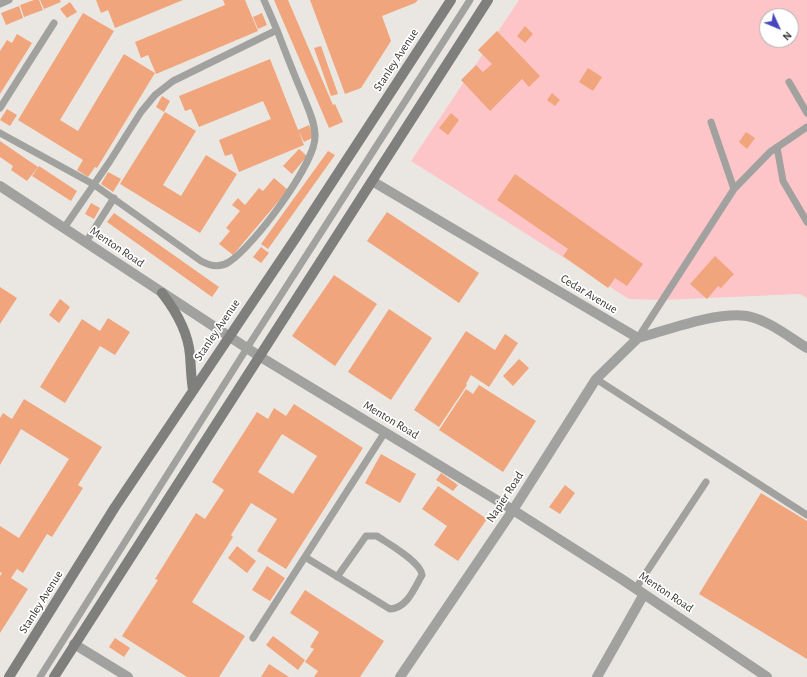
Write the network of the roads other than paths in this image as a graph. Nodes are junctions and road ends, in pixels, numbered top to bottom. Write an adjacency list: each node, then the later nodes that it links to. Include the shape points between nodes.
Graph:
1 (9, 0): 6 (lane)
2 (264, 0): 8 (lane)
3 (451, 0): 25 (main road, Stanley Avenue)
4 (470, 0): 27 (lane)
5 (488, 0): 16 (main road)
6 (0, 4)
7 (54, 23): 10 (lane)
8 (277, 30): 17 (lane, via 180,77 155,95); 20 (lane, via 313,120 315,143 291,190 250,243 229,262 210,266)
9 (789, 82): 11 (lane)
10 (0, 108)
11 (807, 113)
12 (712, 122): 19 (lane)
13 (807, 127): 15 (lane)
14 (0, 132): 17 (lane)
15 (777, 147): 19 (lane); 21 (lane, via 783,181)
16 (372, 181): 26 (street, Cedar Avenue); 29 (main road)
17 (93, 184): 20 (lane); 22 (lane)
18 (0, 186): 22 (street, Menton Road)
19 (734, 188): 26 (lane)
20 (114, 198): 23 (lane)
21 (807, 222)
22 (64, 228): 23 (street, Menton Road)
23 (86, 242): 24 (street, Menton Road)
24 (162, 293): 25 (street, Menton Road); 31 (main road, via 175,311 185,332)
25 (229, 336): 27 (street, Menton Road); 31 (main road, Stanley Avenue)
26 (638, 338): 28 (street, via 720,316 736,315 748,316 767,324); 30 (street, Napier Road)
27 (246, 348): 29 (street, Menton Road); 43 (lane)
28 (807, 348)
29 (258, 356): 32 (street, Menton Road); 40 (main road)
30 (596, 379): 34 (street, Napier Road); 35 (lane)
31 (193, 390): 42 (main road, Stanley Avenue, via 115,507)
32 (385, 432): 34 (street, Menton Road); 36 (lane)
33 (706, 482): 38 (lane)
34 (513, 510): 38 (street, Menton Road); 46 (street, Napier Road)
35 (807, 515)
36 (305, 556): 37 (lane); 39 (lane)
37 (337, 577): 37 (lane, via 366,536 372,535 377,536 422,570 422,575 404,604 390,610)
38 (640, 591): 41 (street, Menton Road); 47 (street)
39 (253, 638)
40 (74, 644): 44 (main road); 45 (street)
41 (763, 675)
42 (9, 677)
43 (40, 677)
44 (54, 677)
45 (128, 677)
46 (400, 677)
47 (597, 677)

